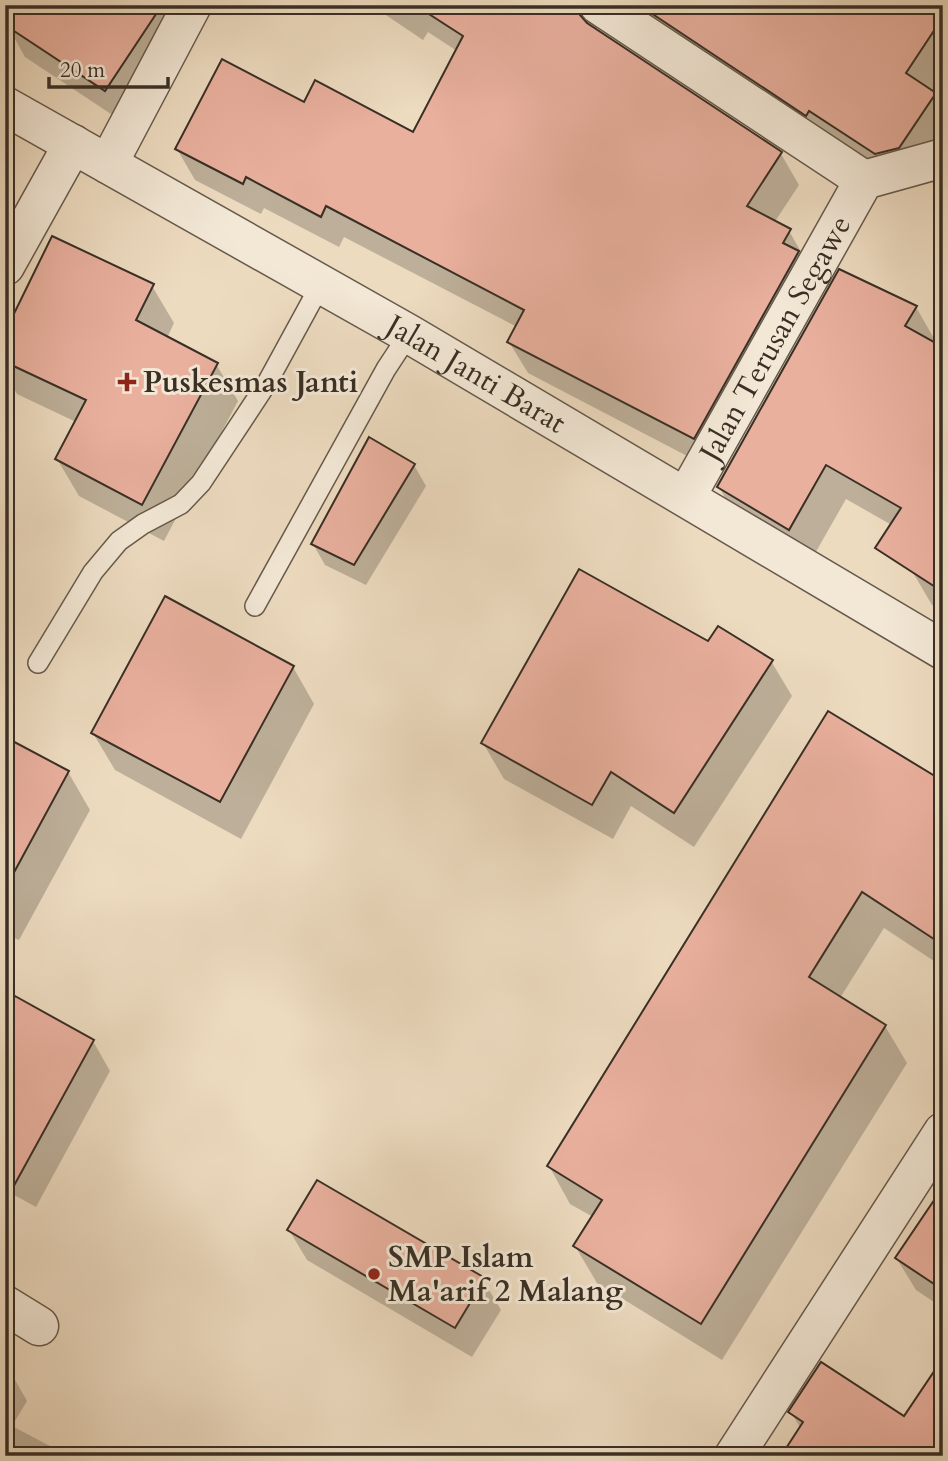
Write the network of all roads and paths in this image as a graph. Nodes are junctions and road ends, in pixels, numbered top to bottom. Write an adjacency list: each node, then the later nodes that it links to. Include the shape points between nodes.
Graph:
1 (192, 5): 6 (street)
2 (599, 5): 7 (street, Jalan Terusan Segawe)
3 (5, 106): 4 (street, Jalan Janti Barat)
4 (73, 144): 6 (street, Jalan Janti Barat); 8 (street)
5 (943, 158): 7 (street, Jalan Terusan Segawe)
6 (108, 164): 9 (street, Jalan Janti Barat)
7 (864, 180): 11 (street, Jalan Terusan Segawe)
8 (5, 266)
9 (321, 284): 10 (street, Jalan Janti Barat); 14 (lane, via 267,383 201,483 181,504 119,541 93,572)
10 (408, 334): 11 (street, Jalan Janti Barat); 12 (lane)
11 (686, 497): 13 (street, Jalan Janti Barat)
12 (254, 606)
13 (943, 650)
14 (38, 663)
15 (943, 1132): 18 (street)
16 (5, 1306): 17 (street)
17 (39, 1326)
18 (734, 1456)

